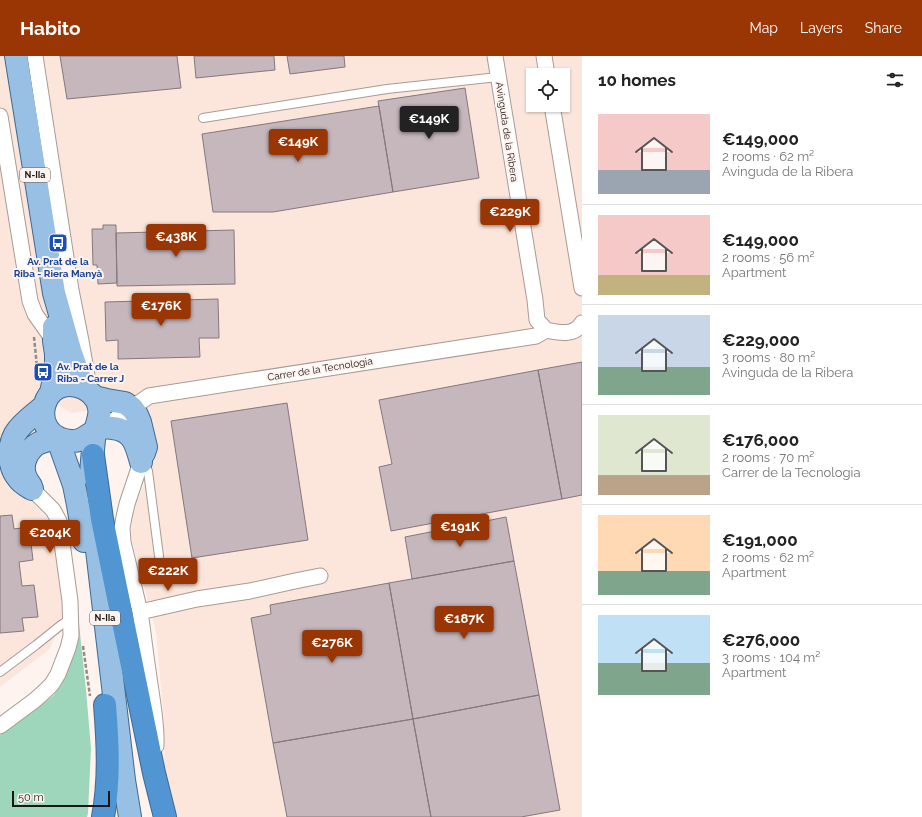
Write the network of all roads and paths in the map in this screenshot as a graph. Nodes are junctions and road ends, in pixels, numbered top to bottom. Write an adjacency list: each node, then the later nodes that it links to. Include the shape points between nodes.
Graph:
1 (16, 56): 12 (main road, N-IIa)
2 (35, 56): 18 (street, via 71,290)
3 (495, 56): 6 (street, Avinguda de la Ribera)
4 (544, 56): 5 (street)
5 (546, 68)
6 (498, 77): 9 (lane, via 387,89); 14 (street, Avinguda de la Ribera, via 537,320)
7 (553, 112): 10 (street)
8 (0, 116): 16 (street, via 30,301 35,314)
9 (203, 118)
10 (577, 230): 11 (street)
11 (582, 288)
12 (54, 293): 16 (main road, N-IIa); 18 (main road, N-IIa, via 79,376)
13 (582, 323): 14 (street, via 579,328 570,332)
14 (546, 330): 20 (street, Carrer de la Tecnologia, via 536,336 149,396)
15 (33, 331): 17 (path)
16 (54, 341): 19 (main road, N-IIa, via 55,373)
17 (38, 370)
18 (90, 393): 19 (main road, via 78,386 63,386 56,388); 20 (main road, via 107,400 125,403); 21 (main road, N-IIa, via 99,408)
19 (47, 399): 22 (main road, N-IIa, via 43,419 51,433); 23 (main road, via 20,427)
20 (132, 408): 21 (street, Carrer de la Tecnologia); 25 (main road, via 140,422 146,447)
21 (99, 429): 22 (main road, via 80,440); 24 (main road, N-IIa); 25 (main road, via 118,429 130,435)
22 (47, 441): 23 (main road); 26 (main road, via 30,451 24,462 24,474); 32 (main road, N-IIa, via 71,475 78,505)
23 (7, 447): 26 (main road, via 13,471)
24 (93, 455): 34 (highway, via 102,518); 35 (main road, N-IIa, via 91,483 94,523)
25 (141, 462): 27 (lane, via 148,471); 29 (street, via 122,528)
26 (32, 489): 30 (street, via 53,510 59,521 70,601)
27 (158, 556)
28 (320, 576): 29 (street)
29 (140, 612): 34 (street, via 154,712)
30 (70, 619): 31 (lane); 33 (street, via 71,636 68,648 52,684)
31 (0, 672)
32 (105, 704): 35 (main road, N-IIa); 36 (highway, via 108,756)
33 (0, 726)
34 (154, 773): 38 (highway)
35 (124, 780): 37 (main road, N-IIa)
36 (103, 817)
37 (130, 817)
38 (165, 817)

